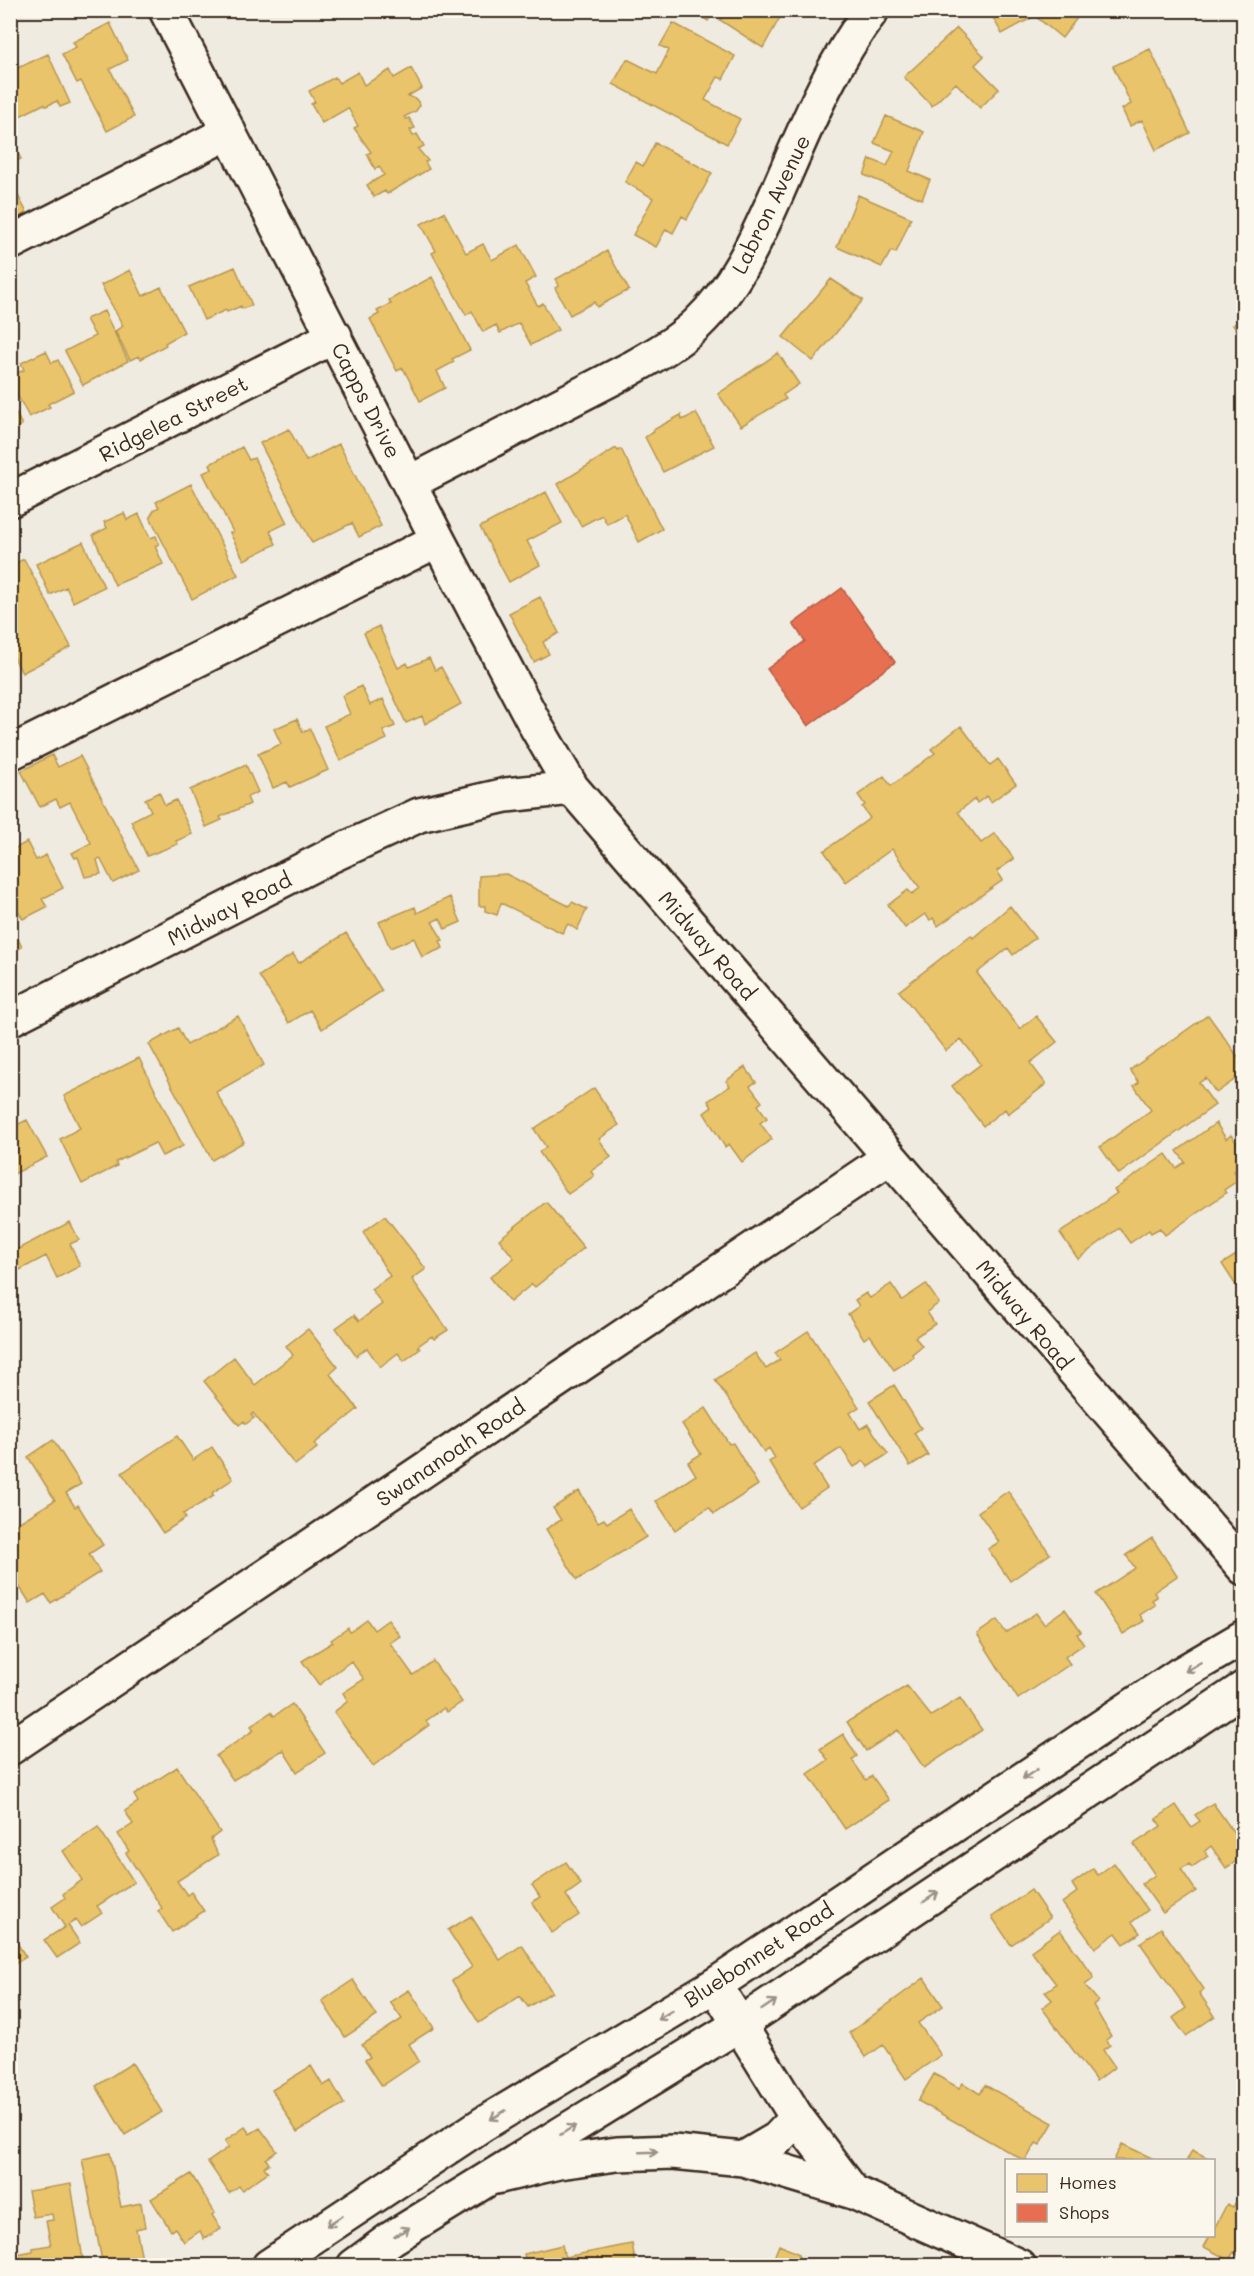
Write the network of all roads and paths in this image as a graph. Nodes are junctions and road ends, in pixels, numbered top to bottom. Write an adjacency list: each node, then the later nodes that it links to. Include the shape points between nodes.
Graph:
1 (166, 10): 3 (street, Capps Drive)
2 (872, 10): 6 (street, Labron Avenue, via 828,77 750,253 728,288 697,324 666,349 632,368)
3 (229, 132): 4 (street); 5 (street, Capps Drive)
4 (10, 243)
5 (335, 336): 6 (street, Capps Drive); 7 (street, Ridgelea Street)
6 (409, 483): 8 (street, Capps Drive)
7 (10, 500)
8 (438, 540): 9 (street); 10 (street, Capps Drive)
9 (10, 753)
10 (572, 788): 11 (street, Midway Road, via 506,795 419,814); 12 (street, Midway Road)
11 (10, 1019)
12 (890, 1157): 13 (street, Midway Road); 16 (street, Swananoah Road)
13 (1244, 1568)
14 (1244, 1637): 17 (street, Bluebonnet Road, one-way to 17, via 1179,1675)
15 (1244, 1688): 18 (street, one-way to 15)
16 (10, 1748)
17 (715, 1985): 18 (street); 23 (street, Bluebonnet Road, one-way to 23, via 483,2124)
18 (740, 2024): 19 (street); 21 (street, one-way to 18)
19 (797, 2118): 20 (street, via 777,2139); 22 (street)
20 (743, 2159): 21 (street, one-way to 20, via 559,2162 616,2154 673,2151); 22 (street)
21 (488, 2179): 24 (street, one-way to 21)
22 (853, 2192): 25 (street)
23 (269, 2265)
24 (354, 2265)
25 (1019, 2265)

